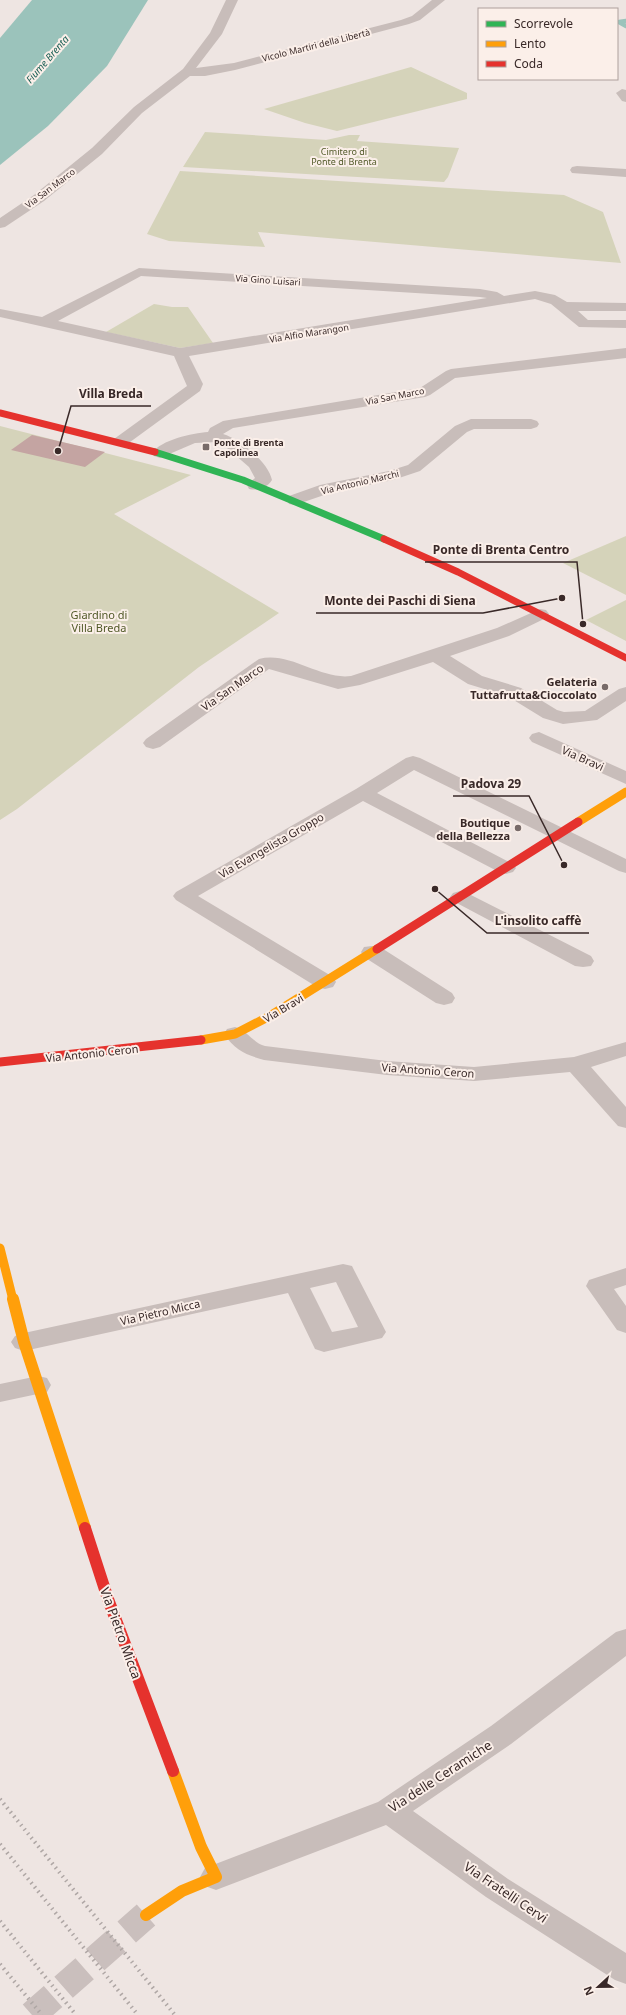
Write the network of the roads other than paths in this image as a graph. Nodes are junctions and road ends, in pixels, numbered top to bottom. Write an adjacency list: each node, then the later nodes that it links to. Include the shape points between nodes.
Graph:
1 (232, 0): 3 (street, Via San Marco, via 216,34)
2 (438, 0): 3 (street, Vicolo Martiri della Libertà, via 416,18 399,24 235,66 204,72)
3 (187, 72): 6 (street, Via San Marco, via 137,111 97,151 39,198)
4 (577, 170): 5 (street)
5 (626, 173)
6 (0, 224)
7 (502, 301): 8 (street, Via Alfio Marangon, via 546,295); 11 (street, Via Gino Luisari, via 480,293 139,272); 13 (street, Via Alfio Marangon)
8 (563, 306): 9 (street); 12 (street, Via Alfio Marangon, via 584,324)
9 (626, 307)
10 (0, 313): 11 (street)
11 (44, 322): 13 (street)
12 (626, 324)
13 (180, 353): 18 (street, via 195,388)
14 (626, 353): 17 (street, Via San Marco, via 451,374 425,392 230,424 216,431)
15 (0, 413): 18 (street)
16 (532, 424): 21 (street, Via Antonio Marchi, via 471,424 461,429 414,468 326,489)
17 (212, 437): 19 (street, Via San Marco, via 172,445); 20 (street, Via San Marco, via 230,442 258,466 263,472 264,480)
18 (120, 442): 19 (street)
19 (160, 453): 20 (street)
20 (255, 485): 21 (street)
21 (295, 500): 22 (street, via 458,572)
22 (540, 614): 23 (street, Via San Marco, via 503,632); 24 (street)
23 (435, 655): 25 (street, via 475,680 514,692 550,714 563,718 590,716); 27 (street, Via San Marco, via 353,681 338,683 274,663 265,663)
24 (626, 658)
25 (626, 693)
26 (539, 738): 28 (street, Via Bravi)
27 (152, 741)
28 (626, 778)
29 (626, 792): 31 (street, Via Bravi)
30 (363, 793): 31 (street, via 413,762); 33 (street); 37 (street, Via Evangelista Groppo, via 183,896)
31 (559, 833): 32 (street); 33 (street, Via Bravi)
32 (626, 867)
33 (506, 868): 34 (street, Via Bravi)
34 (460, 897): 35 (street, Via Bravi); 36 (street)
35 (372, 952): 37 (street, Via Bravi); 38 (street)
36 (583, 961)
37 (325, 982): 39 (street, Via Bravi, via 268,1018)
38 (444, 998)
39 (235, 1034): 40 (street, Via Bravi); 43 (street, Via Antonio Ceron, via 253,1050 264,1053 386,1068 474,1074)
40 (185, 1044): 42 (street, Via Antonio Ceron)
41 (626, 1049): 43 (street, Via Antonio Ceron)
42 (0, 1062)
43 (576, 1064): 44 (street)
44 (626, 1121)
45 (0, 1248): 49 (street, Via Pietro Micca)
46 (626, 1276): 48 (street, via 598,1286)
47 (295, 1282): 49 (street, Via Pietro Micca)
48 (626, 1324)
49 (24, 1342): 50 (street, Via Pietro Micca)
50 (38, 1385): 51 (street); 54 (street, Via Pietro Micca, via 108,1599 202,1847)
51 (0, 1393)
52 (626, 1640): 53 (street, Via delle Ceramiche, via 501,1735)
53 (389, 1811): 54 (street, Via delle Ceramiche); 56 (street, Via Fratelli Cervi, via 497,1888)
54 (216, 1877): 55 (street, Via delle Ceramiche, via 182,1891)
55 (146, 1915)
56 (626, 1970)

